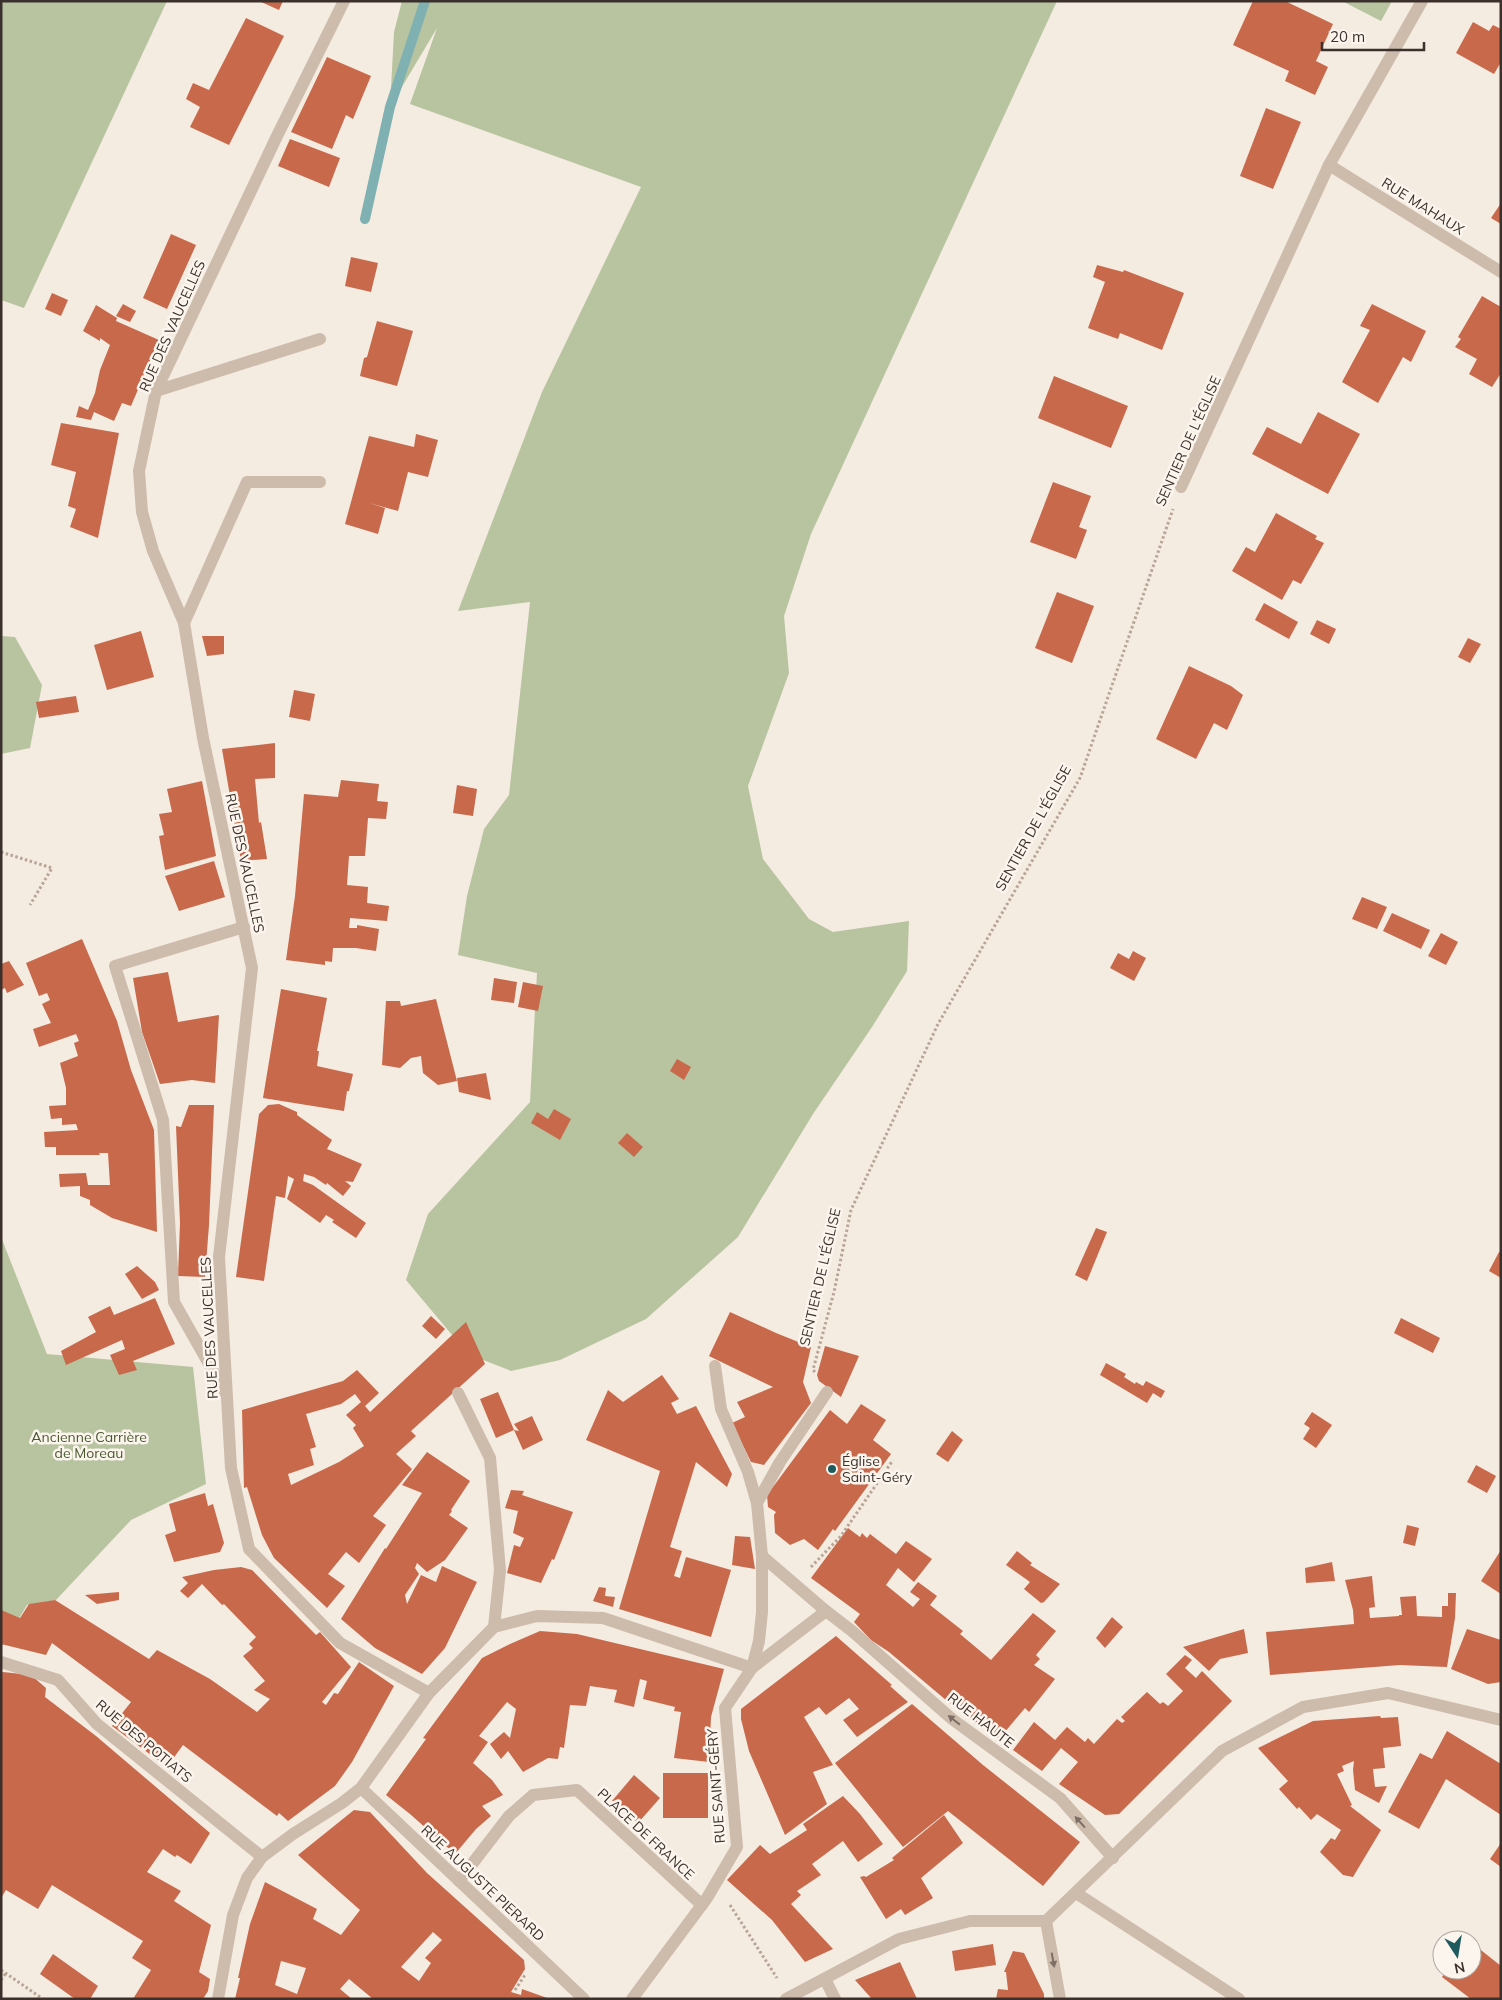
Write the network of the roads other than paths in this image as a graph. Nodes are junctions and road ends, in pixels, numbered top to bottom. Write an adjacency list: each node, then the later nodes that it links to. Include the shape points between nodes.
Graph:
1 (344, 1): 6 (street, RUE DES VAUCELLES, via 276,136)
2 (1422, 1): 3 (street, SENTIER DE L'ÉGLISE)
3 (1329, 165): 4 (street, RUE MAHAUX); 8 (street, SENTIER DE L'ÉGLISE)
4 (1501, 272)
5 (320, 339): 6 (street)
6 (156, 391): 9 (street, RUE DES VAUCELLES, via 140,471 142,512 154,551)
7 (320, 482): 9 (street, via 247,482)
8 (1181, 487)
9 (184, 623): 10 (street, RUE DES VAUCELLES, via 203,738)
10 (244, 927): 14 (street, RUE DES VAUCELLES, via 252,968 219,1257); 14 (street, via 115,966 163,1120 174,1302)
11 (714, 1366): 15 (street, via 721,1409 748,1472)
12 (827, 1392): 15 (street)
13 (458, 1394): 18 (street, via 490,1458 500,1570)
14 (228, 1396): 21 (street, RUE DES VAUCELLES, via 232,1468 249,1549 340,1643)
15 (757, 1503): 16 (street)
16 (762, 1556): 17 (street, RUE HAUTE); 20 (street, via 762,1612)
17 (826, 1611): 20 (street); 25 (street, RUE HAUTE, one-way to 17, via 1060,1798 952,1718)
18 (494, 1627): 20 (street, via 537,1616 603,1618); 21 (street)
19 (1, 1662): 24 (street, RUE DES POTIATS, via 58,1680 98,1724)
20 (752, 1668): 28 (street, RUE SAINT-GÉRY, via 725,1708 737,1847)
21 (429, 1693): 23 (street)
22 (1501, 1720): 25 (street, via 1388,1693 1303,1707 1222,1751)
23 (361, 1788): 24 (street); 26 (street, RUE AUGUSTE PIERARD)
24 (262, 1857): 32 (street, via 247,1878 233,1916)
25 (1113, 1858): 27 (street)
26 (459, 1881): 28 (street, PLACE DE FRANCE, via 509,1816 533,1795 577,1790); 33 (street, RUE AUGUSTE PIERARD)
27 (1076, 1892): 29 (street); 37 (street)
28 (702, 1905): 34 (street, RUE SAINT-GÉRY)
29 (1046, 1921): 30 (street, via 970,1921 899,1939); 36 (street, one-way to 36)
30 (825, 1979): 31 (street); 35 (street)
31 (788, 1998)
32 (218, 1999)
33 (584, 1999)
34 (632, 1999)
35 (834, 1999)
36 (1060, 1999)
37 (1239, 1999)

